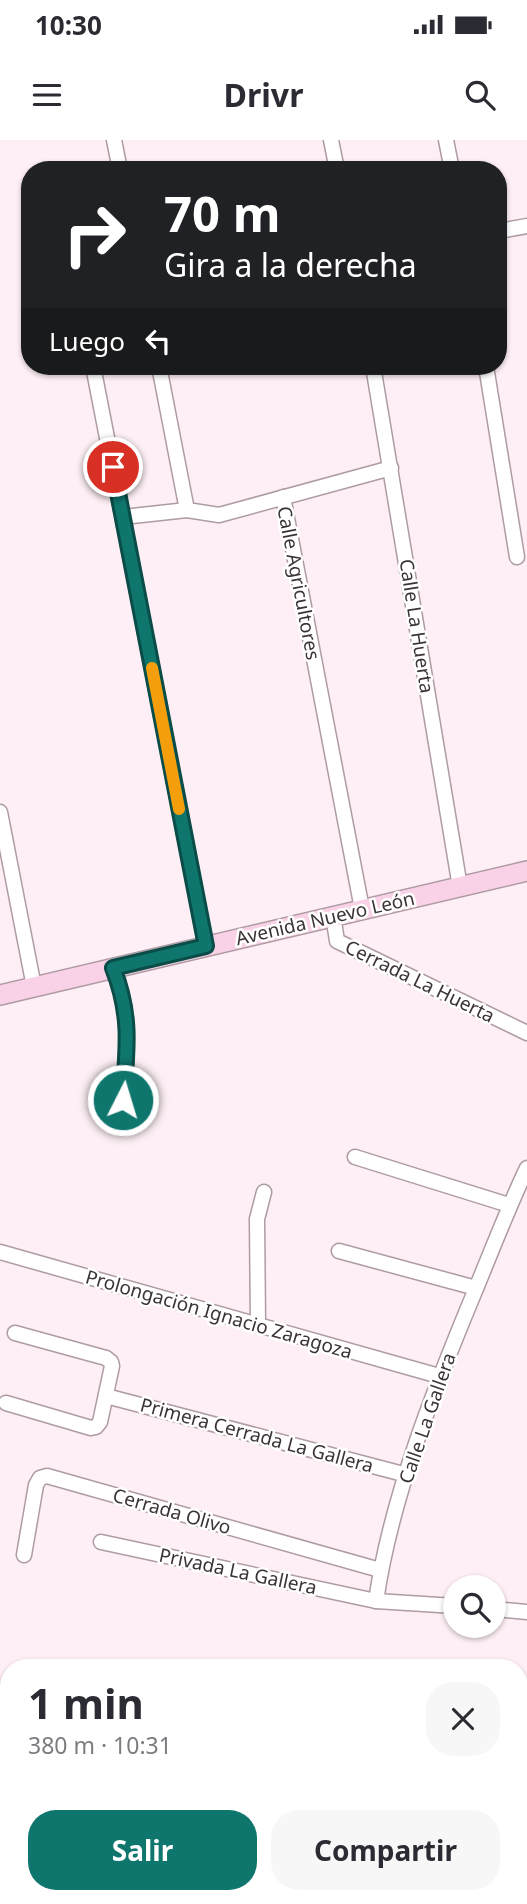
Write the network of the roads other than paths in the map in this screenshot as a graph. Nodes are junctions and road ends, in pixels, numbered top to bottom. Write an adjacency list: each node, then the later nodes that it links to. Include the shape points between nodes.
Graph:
1 (114, 140): 4 (street)
2 (331, 140): 5 (street)
3 (446, 140): 6 (street)
4 (118, 161)
5 (335, 161)
6 (450, 161)
7 (527, 226): 8 (street)
8 (507, 230)
9 (95, 375): 16 (street)
10 (161, 375): 15 (street)
11 (375, 375): 13 (street, Calle La Huerta)
12 (487, 375): 17 (street)
13 (391, 468): 14 (street); 20 (street, Calle La Huerta)
14 (283, 497): 15 (street, Calle Agricultores, via 219,515); 21 (street, Calle Agricultores)
15 (187, 510): 16 (street, Calle Agricultores)
16 (123, 517): 23 (street)
17 (517, 557)
18 (0, 812): 25 (street)
19 (527, 871): 20 (street, Avenida Nuevo León)
20 (460, 887): 21 (street, Avenida Nuevo León)
21 (362, 909): 22 (street, Avenida Nuevo León)
22 (333, 915): 23 (street, Avenida Nuevo León); 27 (street, Cerrada La Huerta, via 337,941)
23 (206, 946): 24 (street, Avenida Nuevo León)
24 (113, 968): 25 (street, Avenida Nuevo León); 28 (street, via 128,1020)
25 (34, 987): 26 (street, Avenida Nuevo León)
26 (0, 995)
27 (527, 1034)
28 (123, 1100)
29 (355, 1157): 32 (street)
30 (527, 1168): 32 (street, Calle La Gallera)
31 (264, 1192): 36 (street, via 257,1219)
32 (509, 1205): 35 (street, Calle La Gallera)
33 (339, 1251): 35 (street)
34 (0, 1252): 36 (street, Prolongación Ignacio Zaragoza)
35 (476, 1288): 38 (street, Calle La Gallera)
36 (258, 1325): 38 (street, Prolongación Ignacio Zaragoza)
37 (15, 1333): 39 (street, via 106,1358 112,1366)
38 (439, 1376): 41 (street, Calle La Gallera)
39 (106, 1396): 40 (street, via 100,1422 92,1428); 41 (street, Primera Cerrada La Gallera)
40 (6, 1403)
41 (407, 1475): 44 (street, Calle La Gallera)
42 (101, 1542): 45 (street, Privada La Gallera)
43 (24, 1555): 44 (street, Cerrada Olivo, via 36,1485 47,1476)
44 (380, 1570): 45 (street, Calle La Gallera)
45 (376, 1601): 46 (street)
46 (443, 1605)
47 (506, 1610): 48 (street)
48 (527, 1612)

